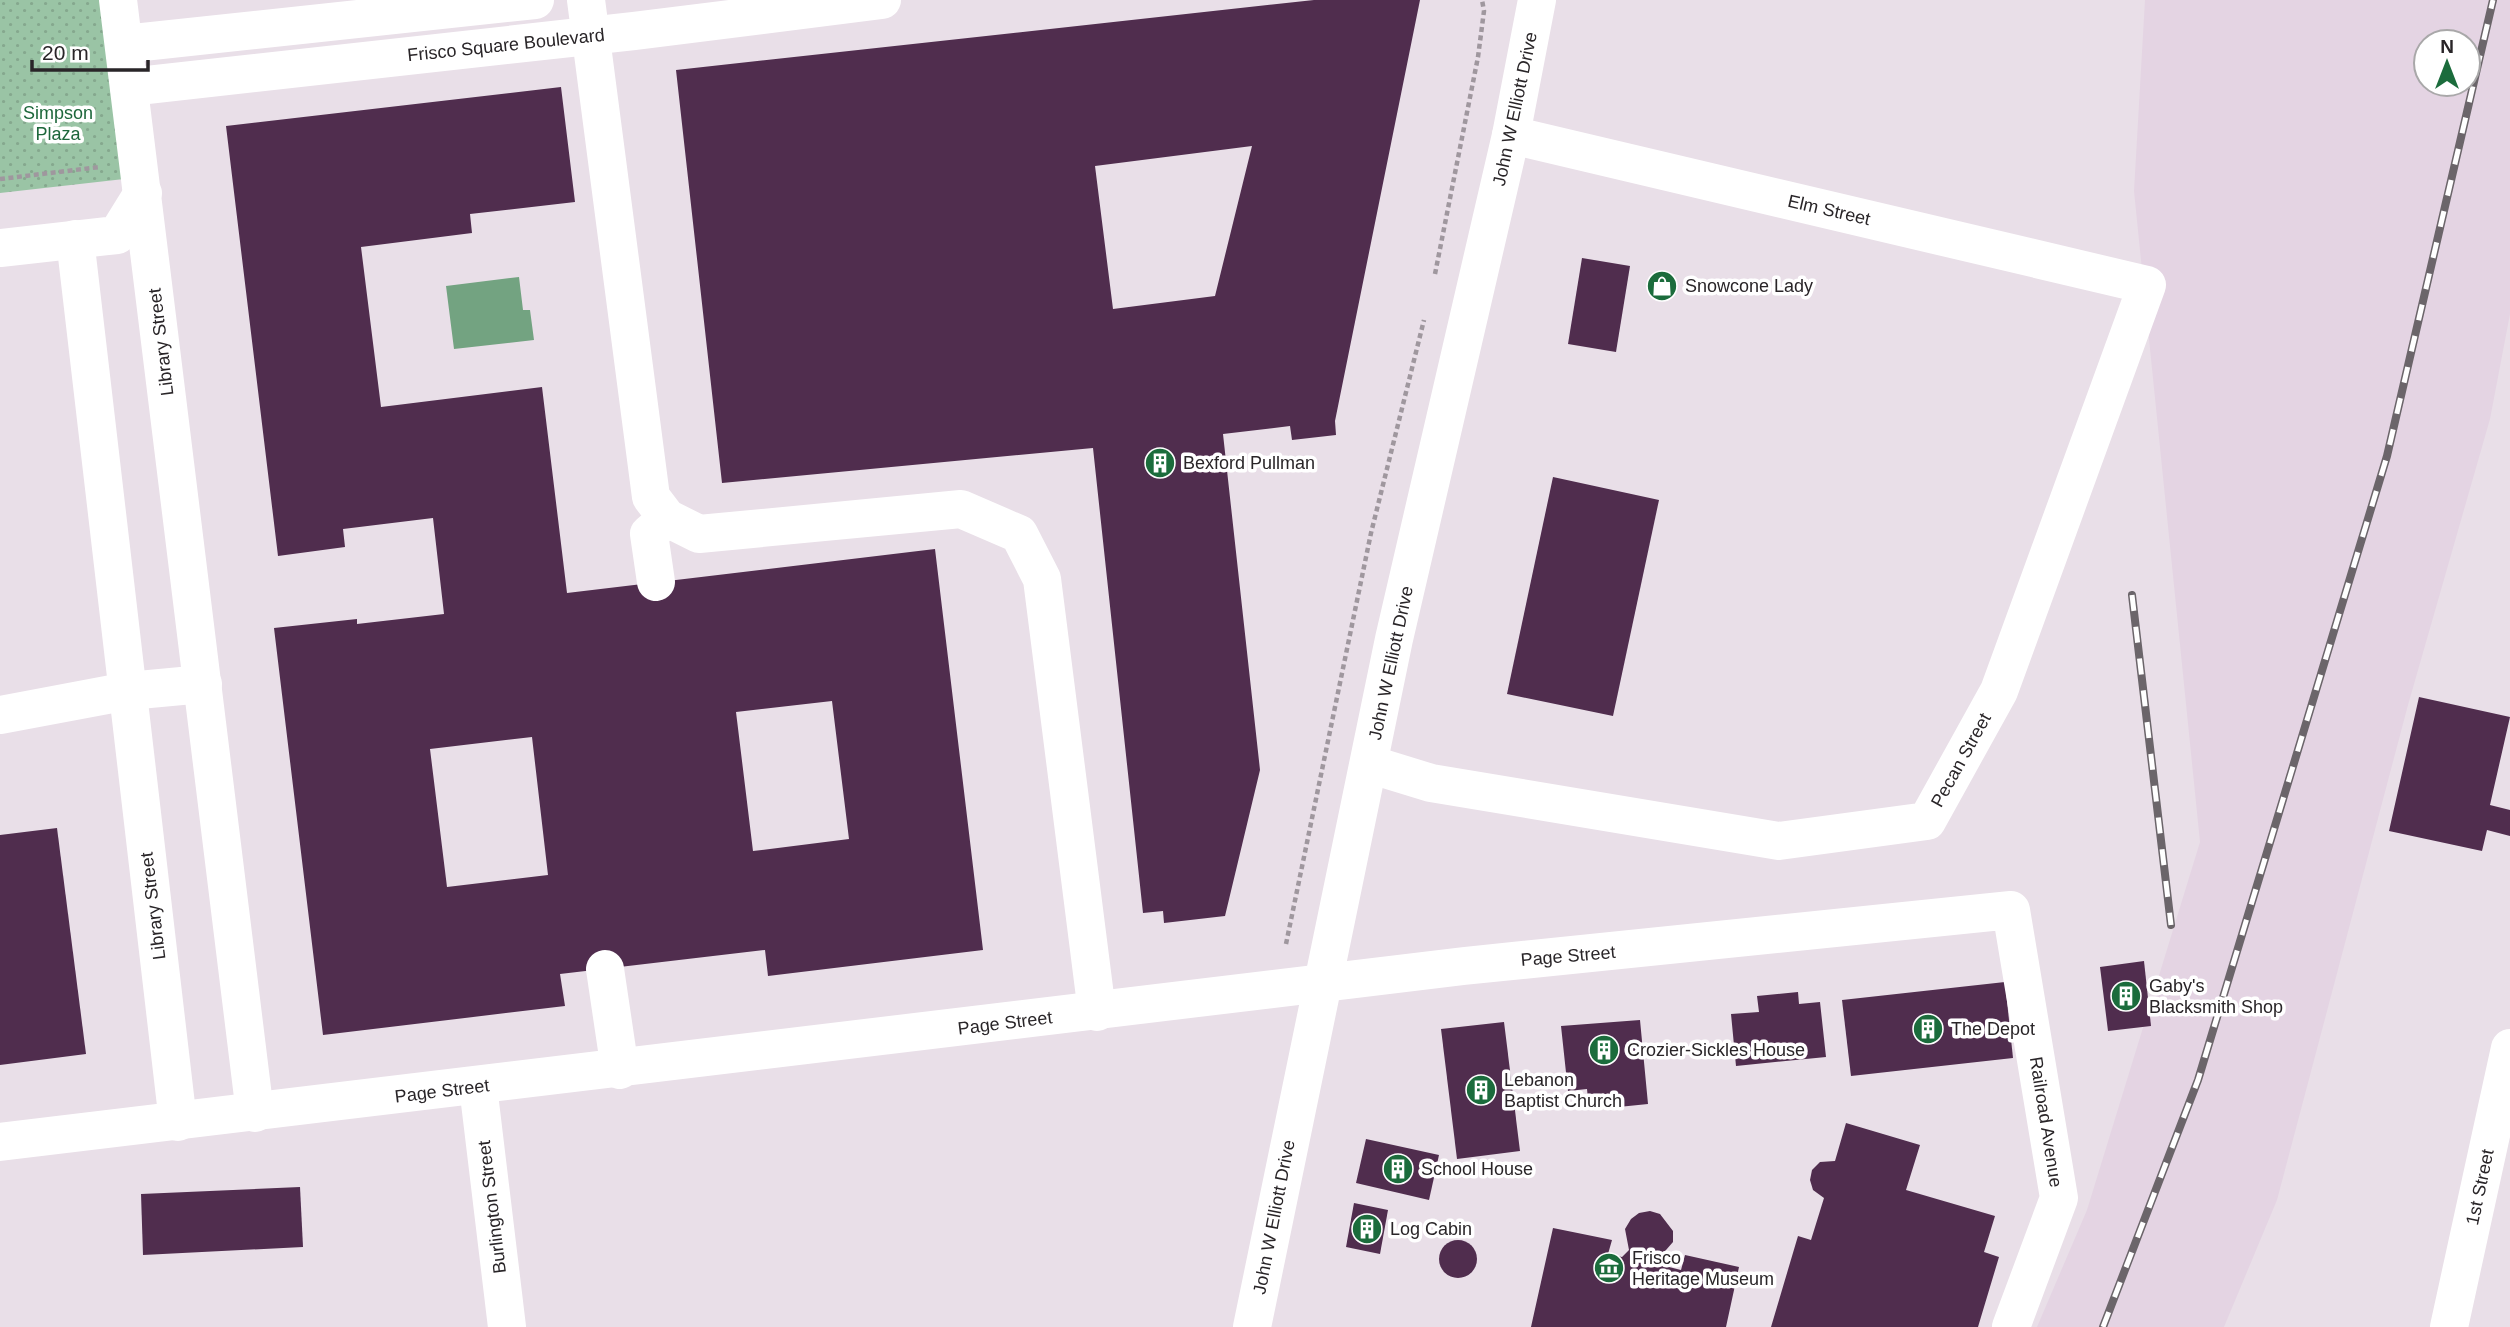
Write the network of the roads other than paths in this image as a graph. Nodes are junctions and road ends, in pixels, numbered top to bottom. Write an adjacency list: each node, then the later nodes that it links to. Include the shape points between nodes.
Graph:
1 (118, 0): 7 (street, Library Street)
2 (535, 0): 7 (street)
3 (555, 0): 6 (street)
4 (882, 0): 6 (street, Frisco Square Boulevard)
5 (1537, 0): 9 (street, John W Elliott Drive)
6 (579, 25): 8 (street, Frisco Square Boulevard); 14 (street, via 651,496)
7 (124, 44): 8 (street, Library Street)
8 (129, 86): 10 (street, Library Street)
9 (1511, 135): 13 (street, Elm Street); 19 (street, John W Elliott Drive)
10 (143, 193): 11 (street, via 117,235); 16 (street, Library Street)
11 (75, 239): 12 (street); 17 (street, Library Street)
12 (0, 248)
13 (2147, 285): 19 (street, Pecan Street, via 1999,691 1927,821 1779,841 1431,783)
14 (667, 518): 15 (street, via 649,534); 23 (street, via 699,534 961,509 1019,534 1042,579)
15 (656, 582)
16 (203, 684): 17 (street); 27 (street, Library Street)
17 (128, 691): 18 (street); 28 (street, Library Street)
18 (0, 715)
19 (1369, 764): 22 (street, John W Elliott Drive)
20 (2011, 910): 22 (street, Page Street); 32 (street, Railroad Avenue, via 2059,1198)
21 (605, 969): 25 (street)
22 (1321, 985): 23 (street, Page Street); 31 (street, John W Elliott Drive)
23 (1097, 1012): 25 (street, Page Street)
24 (2510, 1048): 33 (street, 1st Street)
25 (620, 1070): 26 (street, Page Street)
26 (478, 1086): 27 (street, Page Street); 30 (street, Burlington Street)
27 (255, 1113): 28 (street, Page Street)
28 (178, 1122): 29 (street, Page Street)
29 (0, 1142)
30 (507, 1327)
31 (1252, 1327)
32 (2011, 1327)
33 (2449, 1327)

